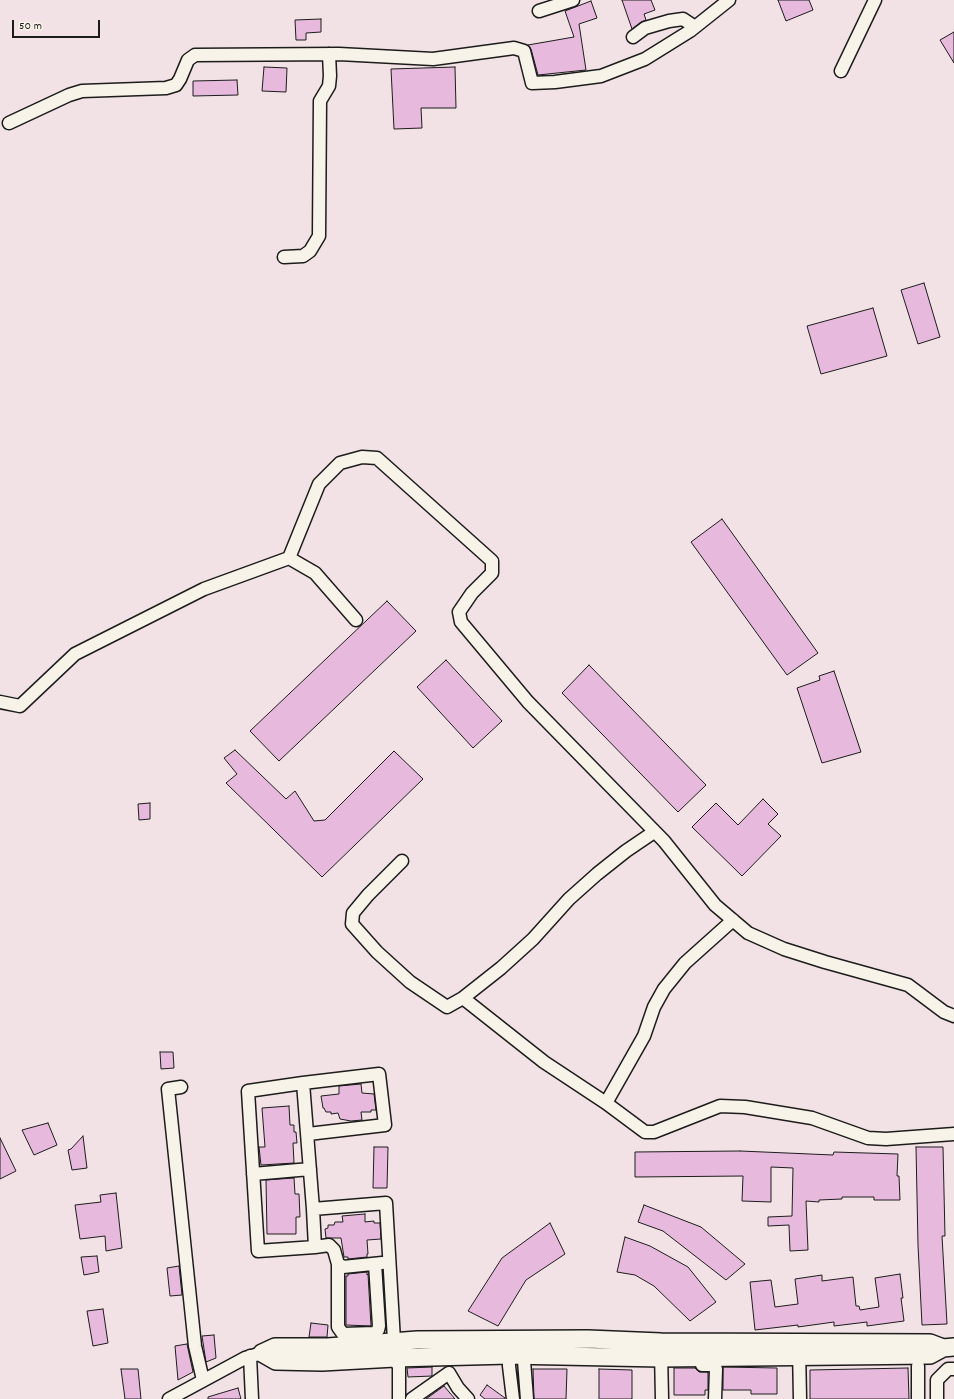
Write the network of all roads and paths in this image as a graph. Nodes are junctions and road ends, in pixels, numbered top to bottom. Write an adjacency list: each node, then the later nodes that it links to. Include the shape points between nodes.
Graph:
1 (573, 0): 4 (street)
2 (729, 0): 5 (street)
3 (876, 0): 8 (street)
4 (539, 12)
5 (695, 28): 6 (street, via 684,19 668,21 645,28); 7 (street, via 645,59 601,76 555,82 532,83 524,51 514,48 433,59)
6 (633, 37)
7 (329, 54): 9 (street, via 195,55 188,60 176,85 166,88 82,91); 10 (street, via 329,86 320,101 318,236 310,251 303,256)
8 (841, 71)
9 (9, 123)
10 (284, 257)
11 (289, 558): 12 (street, via 314,573); 13 (street, via 204,589 75,654 20,706); 14 (street, via 319,484 340,463 362,457 377,458 492,561 492,573 472,593 459,612 461,622 528,702)
12 (356, 620)
13 (0, 702)
14 (654, 832): 16 (street, via 715,905); 17 (street, via 626,850 568,899 533,939)
15 (402, 861): 17 (street, via 353,913 352,924 377,952 410,982 447,1007)
16 (733, 920): 18 (street, via 748,933 784,949 908,985 944,1012); 21 (street, via 685,963 664,989 654,1007 644,1036)
17 (463, 998): 21 (street, via 544,1062)
18 (954, 1016)
19 (303, 1083): 22 (street); 22 (street, via 379,1074 385,1125); 25 (street, via 248,1091)
20 (180, 1087): 40 (street, via 168,1089 195,1346)
21 (606, 1104): 23 (street, via 644,1132 654,1132 720,1106 745,1107 812,1118 868,1138)
22 (308, 1134): 24 (street)
23 (954, 1134)
24 (310, 1169): 25 (street); 26 (street)
25 (253, 1174): 27 (street, via 258,1251)
26 (313, 1210): 27 (street); 28 (street, via 386,1203)
27 (315, 1247): 29 (street, via 329,1246 334,1250)
28 (390, 1263): 30 (street); 36 (street)
29 (338, 1264): 30 (street, via 343,1267); 30 (street, via 338,1327 343,1334 374,1333 378,1330)
30 (376, 1264)
31 (516, 1348): 33 (street, via 588,1339); 36 (street); 47 (street); 48 (street)
32 (948, 1348): 34 (street, via 930,1343)
33 (661, 1350): 34 (street); 49 (street)
34 (799, 1350): 51 (street)
35 (256, 1354): 36 (street, via 276,1361 322,1362); 40 (street); 42 (street)
36 (395, 1354): 43 (street, via 392,1367); 44 (street, via 399,1366)
37 (702, 1365): 50 (street, via 712,1365 716,1369)
38 (918, 1366): 52 (street)
39 (954, 1369): 53 (street, via 948,1369 937,1380)
40 (203, 1380): 41 (street)
41 (169, 1399)
42 (252, 1399)
43 (392, 1399)
44 (399, 1399)
45 (412, 1399): 46 (street, via 450,1374)
46 (468, 1399)
47 (513, 1399)
48 (527, 1399)
49 (662, 1399)
50 (715, 1399)
51 (800, 1399)
52 (918, 1399)
53 (937, 1399)

